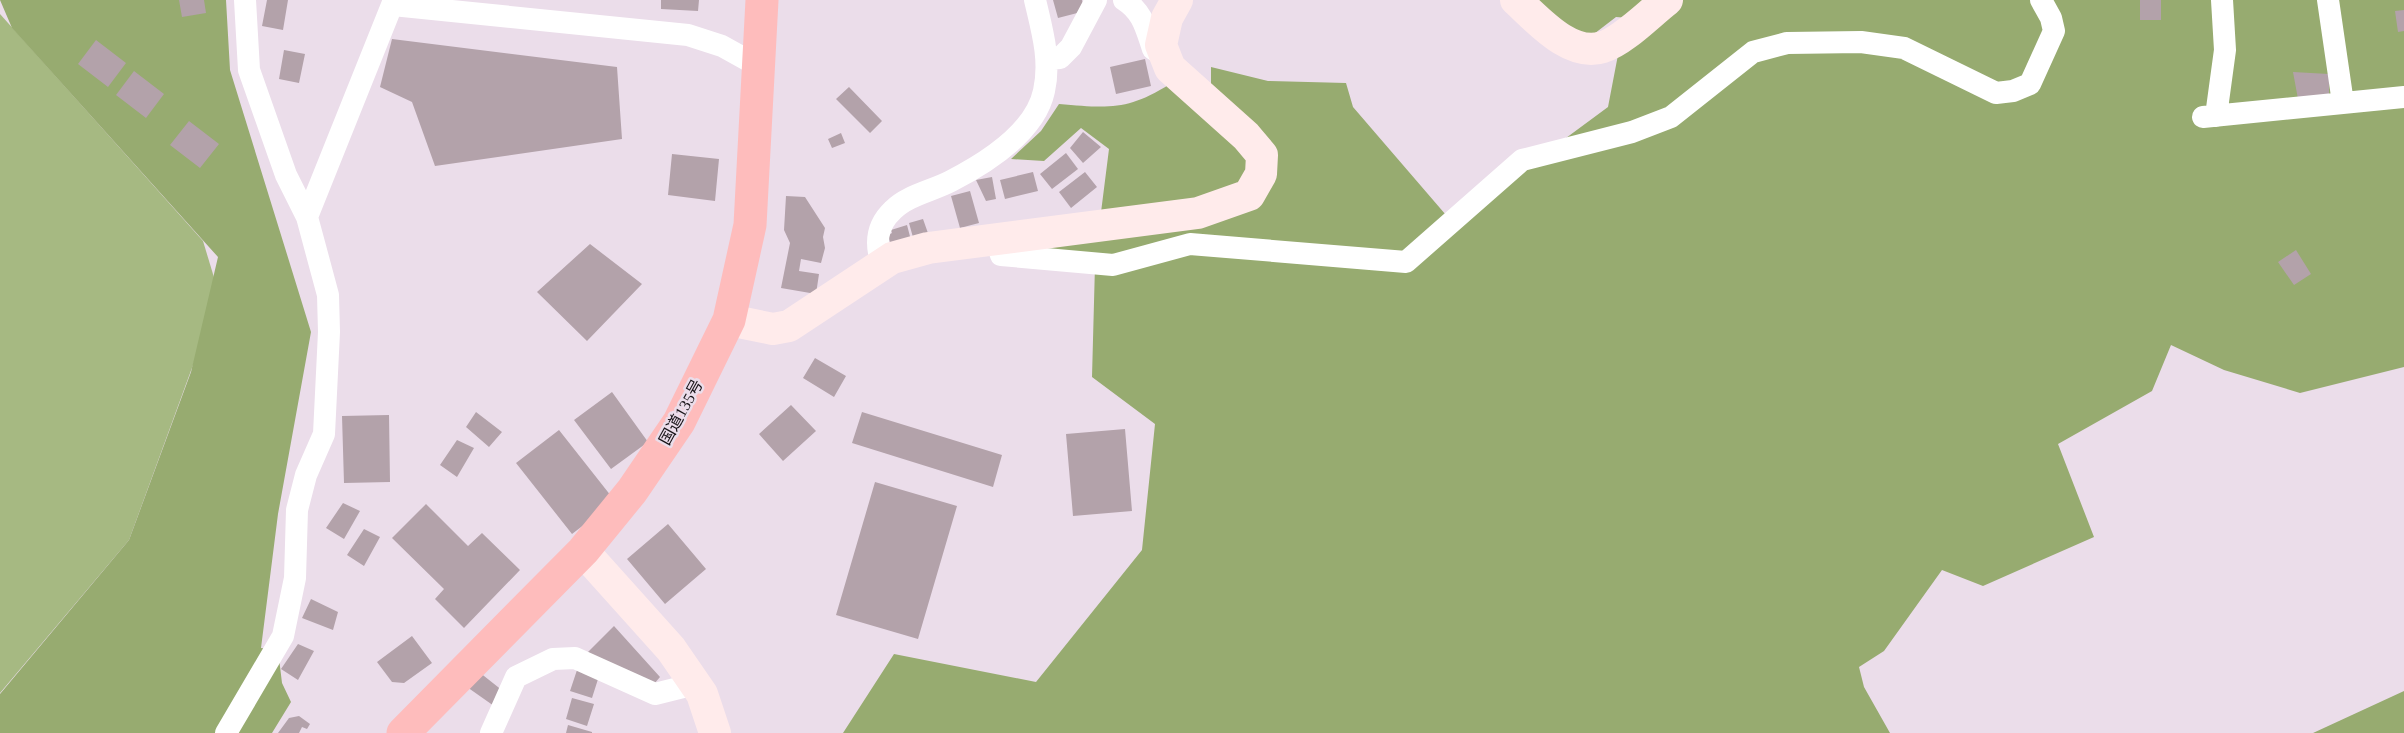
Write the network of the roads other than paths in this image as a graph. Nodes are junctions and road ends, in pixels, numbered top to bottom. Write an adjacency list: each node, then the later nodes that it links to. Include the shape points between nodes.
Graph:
1 (245, 0): 18 (street, via 249,70 286,175)
2 (762, 0): 15 (highway, 国道135号)
3 (1035, 0): 14 (street)
4 (1096, 0): 14 (street, via 1071,47 1060,58)
5 (1124, 0): 13 (street, via 1136,7 1143,18 1153,50)
6 (1178, 0): 13 (street, via 1167,18 1161,45)
7 (1516, 0): 8 (street, via 1558,37 1577,47 1602,48)
8 (1667, 0)
9 (2041, 0): 19 (street, via 2054,31 2030,84 1996,93 1904,48 1861,42 1787,43 1753,52 1671,117 1632,132 1522,160 1406,262 1190,243 1113,265 1001,255)
10 (2222, 0): 17 (street, via 2225,50 2210,117)
11 (2328, 0): 17 (street)
12 (393, 3): 15 (street, via 688,34 722,46); 18 (street)
13 (1166, 57): 19 (street, via 1170,68 1246,136 1262,156 1261,174 1249,195 1198,213)
14 (1047, 59): 20 (street, via 1044,93 1020,133 992,156 894,208 885,218 876,247)
15 (758, 66): 21 (highway, 国道135号, via 750,225)
16 (2404, 97): 17 (street)
17 (2343, 103)
18 (307, 217): 24 (street, via 328,296 324,434 306,475 297,510 295,578 283,636)
19 (995, 238): 20 (street, via 928,248)
20 (882, 264): 21 (street, via 789,326 773,329)
21 (729, 320): 22 (highway, 国道135号, via 679,422 632,491)
22 (582, 551): 23 (street, via 671,649); 25 (highway, 国道135号)
23 (695, 684): 26 (street, via 655,694 575,658 553,659 516,677); 27 (street)
24 (226, 733)
25 (403, 733)
26 (491, 733)
27 (715, 733)

